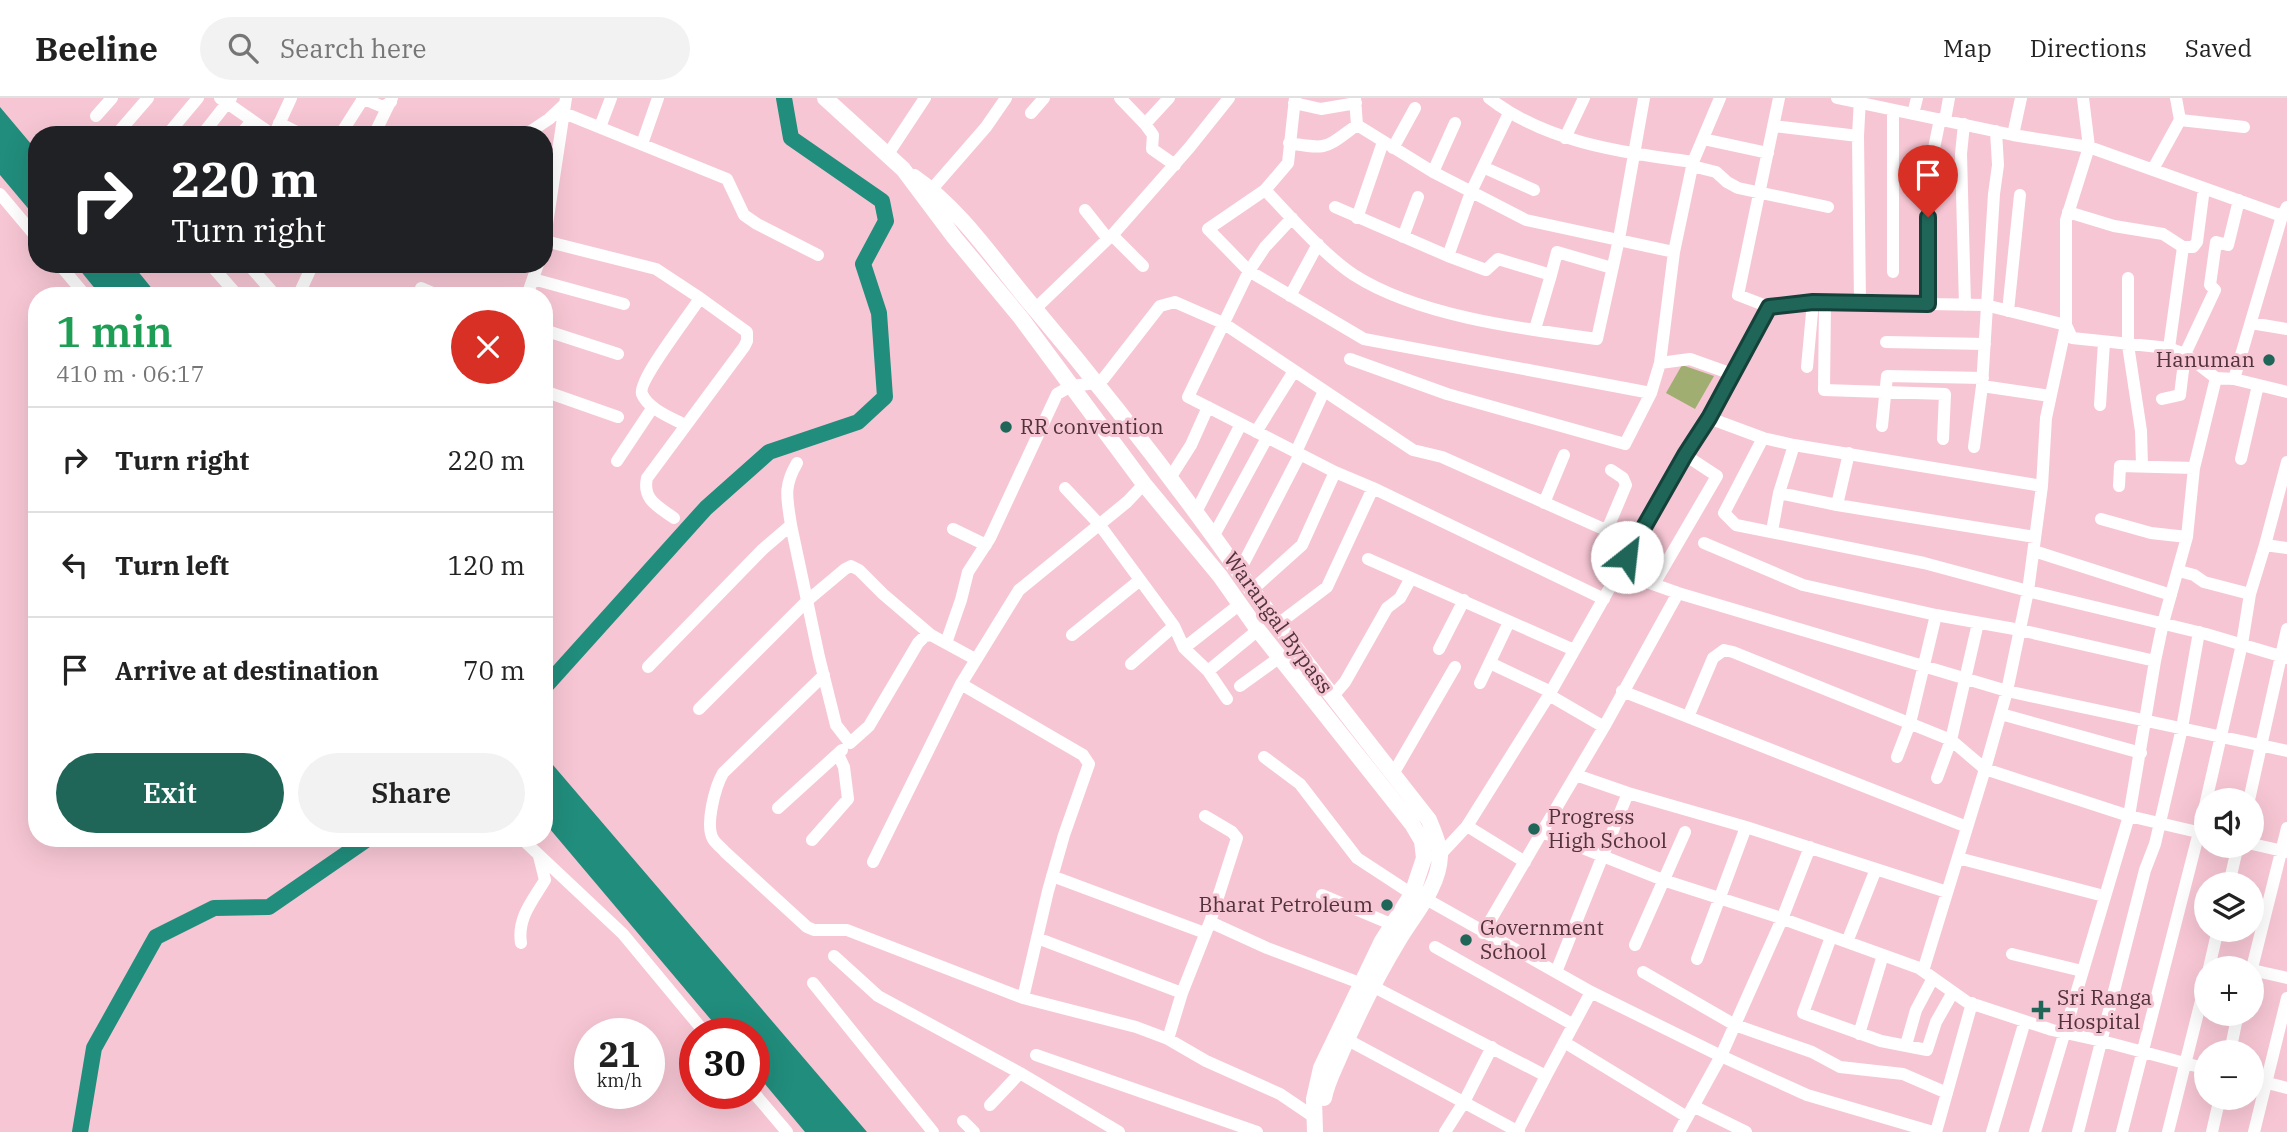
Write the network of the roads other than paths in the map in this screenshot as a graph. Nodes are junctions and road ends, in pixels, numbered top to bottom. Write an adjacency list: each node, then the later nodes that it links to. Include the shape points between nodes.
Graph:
1 (111, 98): 37 (street)
2 (148, 98): 45 (street)
3 (198, 98): 46 (street)
4 (291, 98): 50 (street)
5 (362, 98): 27 (street, via 383,107); 51 (street)
6 (611, 98): 55 (street)
7 (658, 98): 63 (street)
8 (925, 98): 67 (street)
9 (1006, 98): 77 (street)
10 (1044, 98): 34 (street)
11 (1120, 98): 42 (street)
12 (1168, 98): 42 (street)
13 (1228, 98): 70 (street)
14 (1489, 98): 35 (street)
15 (1584, 98): 60 (street)
16 (1644, 98): 68 (street)
17 (1779, 98): 54 (street)
18 (1837, 98): 28 (street)
19 (1917, 98): 36 (street)
20 (1950, 98): 38 (street)
21 (2021, 98): 58 (street)
22 (2083, 98): 65 (street)
23 (2176, 98): 39 (street)
24 (827, 99): 67 (main road)
25 (1717, 99): 61 (street)
26 (226, 100): 40 (street); 47 (street)
27 (391, 100): 52 (street)
28 (1859, 100): 33 (street); 59 (street)
29 (1295, 101): 30 (street, via 1321,108); 62 (street)
30 (1355, 101): 44 (street)
31 (565, 105): 53 (street); 55 (street); 75 (street)
32 (1415, 108): 64 (street)
33 (1893, 110): 36 (street); 106 (street)
34 (1031, 113)
35 (1508, 113): 60 (street); 71 (street)
36 (1913, 114): 38 (street)
37 (96, 117)
38 (1943, 119): 43 (street); 123 (street, via 1929,185)
39 (2180, 120): 56 (street); 73 (street)
40 (252, 121): 48 (street); 49 (street)
41 (1455, 123): 74 (street)
42 (1145, 124): 70 (street, via 1153,135 1152,149)
43 (1964, 124): 57 (street); 124 (street)
44 (1357, 125): 62 (street, via 1320,149); 64 (street)
45 (124, 126)
46 (174, 126)
47 (208, 126)
48 (248, 126)
49 (264, 126)
50 (277, 126)
51 (345, 126)
52 (378, 126)
53 (539, 126)
54 (1774, 126): 59 (street); 66 (street)
55 (600, 127): 63 (street)
56 (2244, 127)
57 (1996, 131): 58 (street); 125 (street, via 1998,164)
58 (2013, 135): 65 (street)
59 (1858, 136): 121 (street)
60 (1564, 138): 68 (street)
61 (1703, 139): 66 (street); 69 (street)
62 (1289, 143): 78 (street, via 1288,163)
63 (642, 144): 101 (street, via 727,179 744,215)
64 (1388, 145): 74 (street); 92 (street)
65 (2089, 148): 73 (street); 89 (street)
66 (1768, 153): 81 (street)
67 (888, 154): 72 (main road)
68 (1634, 154): 69 (street); 96 (street)
69 (1692, 164): 81 (street, via 1721,174 1732,186); 100 (street)
70 (1175, 165): 94 (street)
71 (1483, 167): 79 (street); 80 (street)
72 (903, 169): 77 (main road, Warangal Bypass); 152 (main road)
73 (2153, 169): 76 (street)
74 (1433, 172): 80 (street)
75 (553, 188)
76 (2204, 188): 85 (street); 99 (street, via 2197,242)
77 (932, 190): 127 (main road, Warangal Bypass)
78 (1265, 190): 91 (street); 105 (street, via 1208,229)
79 (1534, 190)
80 (1471, 192): 96 (street, via 1526,220); 102 (street)
81 (1760, 193): 87 (street); 126 (street, via 1738,295)
82 (0, 194): 93 (street)
83 (2020, 195): 128 (street)
84 (1418, 197): 95 (street)
85 (2239, 200): 90 (street); 141 (street, via 2228,245 2216,242 2210,285 2215,290)
86 (1335, 207): 92 (street)
87 (1828, 207)
88 (1085, 210): 94 (street)
89 (2068, 212): 99 (street, via 2163,234); 131 (street)
90 (2284, 212): 130 (street)
91 (1292, 218): 97 (street); 105 (street)
92 (1357, 218): 95 (street)
93 (28, 227)
94 (1110, 237): 103 (street); 127 (street)
95 (1403, 237): 102 (street)
96 (1619, 239): 100 (street); 104 (street)
97 (1318, 244): 118 (street); 132 (street, via 1354,275 1410,302)
98 (553, 245): 119 (street, via 656,269)
99 (2183, 247): 139 (street)
100 (1674, 252): 143 (street)
101 (818, 255)
102 (1448, 256): 111 (street, via 1486,270 1498,259)
103 (1143, 266)
104 (1612, 268): 111 (street, via 1557,253); 132 (street, via 1597,339)
105 (1249, 271): 118 (street); 129 (street)
106 (1893, 272)
107 (67, 273): 114 (street)
108 (218, 273): 115 (street)
109 (256, 273): 116 (street)
110 (535, 273): 113 (street)
111 (1551, 275): 132 (street)
112 (2128, 278): 138 (street)
113 (533, 279): 117 (street); 122 (street)
114 (78, 287)
115 (230, 287)
116 (268, 287)
117 (530, 287)
118 (1290, 296): 156 (street, via 1364,339)
119 (700, 298): 161 (street, via 642,384 643,395); 166 (street, via 748,337)
120 (1819, 302): 121 (street); 126 (street); 144 (street); 154 (street, via 1824,390)
121 (1860, 303): 123 (street)
122 (624, 304)
123 (1928, 304): 124 (street)
124 (1965, 305): 125 (street)
125 (1987, 306): 128 (street); 137 (street)
126 (1769, 307): 146 (street)
127 (1035, 309): 147 (main road, Warangal Bypass)
128 (2008, 311): 131 (street)
129 (1223, 323): 145 (street); 147 (street, via 1175,302 1160,306); 162 (street, via 1188,397)
130 (2250, 323): 133 (street); 149 (street)
131 (2066, 324): 136 (street, via 2072,338); 158 (street)
132 (1535, 329)
133 (2287, 329)
134 (553, 333): 140 (street)
135 (1886, 342): 137 (street)
136 (2104, 342): 138 (street); 160 (street)
137 (1984, 344): 150 (street)
138 (2128, 345): 139 (street); 181 (street)
139 (2169, 348): 141 (street)
140 (618, 354)
141 (2185, 354): 148 (street); 159 (street, via 2180,395)
142 (1350, 359): 156 (street, via 1447,394 1625,444)
143 (1660, 363): 146 (street, via 1689,359); 156 (street)
144 (1807, 367)
145 (1294, 371): 153 (street); 168 (street)
146 (1732, 374): 164 (street)
147 (1104, 378): 152 (street); 185 (main road, Warangal Bypass)
148 (2216, 378): 149 (street); 182 (street)
149 (2234, 379): 151 (street)
150 (1982, 382): 154 (street, via 1887,376); 158 (street); 172 (street)
151 (2258, 385): 155 (street); 177 (street)
152 (1071, 386): 186 (main road); 207 (street, via 1057,394)
153 (1324, 391): 173 (street); 192 (street, via 1413,450 1442,457)
154 (1885, 392): 167 (street); 170 (street, via 1945,394)
155 (2287, 392)
156 (1651, 393)
157 (553, 394): 163 (street)
158 (2050, 396): 187 (street)
159 (2162, 399)
160 (2100, 405)
161 (653, 407): 166 (street); 178 (street)
162 (1208, 407): 165 (street); 185 (street)
163 (618, 417)
164 (1709, 418): 169 (street); 176 (street)
165 (1241, 424): 168 (street); 194 (street)
166 (685, 425): 195 (street, via 645,487 649,499)
167 (1882, 426)
168 (1261, 435): 173 (street); 202 (street)
169 (1763, 438): 171 (street); 201 (street, via 1724,513 1736,525)
170 (1943, 439)
171 (1794, 445): 174 (street); 191 (street)
172 (1974, 447)
173 (1298, 453): 184 (street); 213 (street)
174 (1849, 453): 187 (street); 193 (street)
175 (1564, 455): 192 (street)
176 (1685, 455): 206 (street); 217 (street, via 1717,476)
177 (2241, 459)
178 (617, 461)
179 (2287, 462): 208 (street)
180 (797, 463): 198 (street, via 786,493)
181 (2142, 465): 182 (street); 188 (street, via 2120,466)
182 (2194, 468): 204 (street)
183 (1611, 470): 200 (street, via 1626,485)
184 (1335, 472): 190 (street); 218 (street, via 1302,545)
185 (1170, 478): 194 (main road, Warangal Bypass)
186 (1144, 484): 197 (street); 226 (main road)
187 (2042, 486): 203 (street)
188 (2119, 486)
189 (1065, 488): 197 (street)
190 (1373, 488): 223 (street); 231 (street, via 1327,587)
191 (1779, 493): 193 (street); 201 (street)
192 (1544, 503): 200 (street)
193 (1837, 505): 203 (street)
194 (1196, 512): 202 (main road, Warangal Bypass)
195 (674, 518)
196 (2101, 519): 204 (street)
197 (1099, 524): 216 (street); 246 (street, via 1019,590)
198 (791, 525): 224 (street); 250 (street)
199 (953, 529): 207 (street)
200 (1607, 530): 206 (street)
201 (1772, 531): 219 (street, via 1924,563)
202 (1214, 535): 213 (main road, Warangal Bypass)
203 (2035, 537): 210 (street)
204 (2187, 537): 212 (street)
205 (1704, 542): 227 (street, via 1803,585)
206 (1635, 543): 214 (street)
207 (986, 545): 239 (street, via 968,572)
208 (2265, 545): 209 (street); 221 (street)
209 (2287, 548)
210 (2034, 551): 219 (street); 222 (street)
211 (1368, 559): 215 (street)
212 (2179, 571): 221 (street); 222 (street)
213 (1239, 572): 218 (main road, Warangal Bypass)
214 (1619, 572): 217 (street); 223 (street)
215 (1411, 578): 225 (street); 262 (street)
216 (1140, 580): 232 (street); 238 (street)
217 (1654, 584): 220 (street)
218 (1252, 590): 231 (main road, Warangal Bypass)
219 (2028, 591): 230 (street); 235 (street)
220 (1678, 593): 252 (street); 259 (street)
221 (2250, 594): 240 (street)
222 (2171, 595): 230 (street)
223 (1604, 599): 243 (street)
224 (808, 600): 237 (street, via 845,569 855,567); 254 (street); 264 (street)
225 (1464, 600): 228 (street); 242 (street)
226 (1240, 604): 234 (main road); 241 (street)
227 (1936, 615): 229 (street); 252 (street)
228 (1509, 622): 243 (street); 248 (street)
229 (1978, 623): 235 (street); 255 (street)
230 (2163, 623): 236 (street); 247 (street)
231 (1278, 624): 262 (main road, Warangal Bypass)
232 (1174, 626): 241 (street); 249 (street)
233 (2287, 629): 245 (street)
234 (1258, 630): 244 (main road); 253 (street)
235 (2020, 630): 247 (street); 260 (street)
236 (2199, 632): 240 (street); 270 (street)
237 (931, 635): 239 (street); 273 (street, via 918,643 869,726)
238 (1072, 635)
239 (946, 643): 246 (street)
240 (2242, 644): 245 (street); 271 (street)
241 (1184, 648): 253 (street)
242 (1439, 649)
243 (1574, 650): 261 (street)
244 (1280, 657): 258 (street); 304 (main road, via 1412,824)
245 (2284, 657): 274 (street)
246 (975, 659): 257 (street)
247 (2155, 661): 267 (street)
248 (1490, 663): 256 (street); 261 (street)
249 (1131, 664)
250 (648, 667)
251 (1454, 667): 281 (street)
252 (1924, 667): 255 (street); 268 (street)
253 (1208, 671): 263 (street)
254 (824, 675): 273 (street, via 836,725); 344 (street, via 723,773 709,827 713,839 807,927 847,930)
255 (1965, 680): 260 (street); 272 (street)
256 (1480, 683)
257 (961, 684): 308 (street); 311 (street, via 1083,755 1089,764)
258 (1240, 686)
259 (1622, 691): 266 (street); 269 (street)
260 (2007, 691): 265 (street); 267 (street)
261 (1550, 693): 269 (street); 291 (street)
262 (1332, 697): 281 (main road, Warangal Bypass)
263 (1227, 699)
264 (699, 709)
265 (2000, 714): 276 (street); 280 (street)
266 (1688, 717): 268 (street, via 1713,658 1724,650); 293 (street)
267 (2146, 720): 270 (street); 276 (street)
268 (1910, 723): 272 (street); 279 (street)
269 (1604, 727): 282 (street)
270 (2182, 728): 271 (street); 290 (street)
271 (2221, 736): 274 (street); 284 (street)
272 (1951, 740): 280 (street); 283 (street)
273 (850, 743): 277 (street)
274 (2263, 746): 275 (street); 285 (street)
275 (2287, 751)
276 (2141, 752): 289 (street)
277 (838, 754): 287 (street); 298 (street, via 848,799)
278 (1264, 757): 315 (street, via 1300,784 1357,858)
279 (1897, 757)
280 (1985, 769): 289 (street); 293 (street)
281 (1393, 774): 304 (main road, Warangal Bypass, via 1429,820)
282 (1576, 775): 286 (street); 296 (street)
283 (1937, 778)
284 (2211, 788)
285 (2252, 788)
286 (1628, 793): 292 (street); 305 (street)
287 (778, 808)
288 (1205, 816): 319 (street, via 1237,838)
289 (2129, 816): 290 (street); 316 (street)
290 (2158, 822): 295 (street); 356 (street)
291 (1467, 826): 304 (street); 309 (street)
292 (1746, 827): 300 (street); 317 (street)
293 (1967, 827): 306 (street)
294 (2287, 828): 302 (street)
295 (2194, 831)
296 (1542, 832): 305 (street); 309 (street)
297 (1685, 832): 312 (street)
298 (811, 840)
299 (531, 847): 303 (street)
300 (1810, 847): 310 (street); 318 (street)
301 (2264, 847): 302 (street)
302 (2285, 851): 331 (street)
303 (539, 855): 325 (street, via 545,880 523,917); 347 (street, via 623,934)
304 (1432, 856): 315 (main road, via 1434,879)
305 (1604, 858): 312 (street); 334 (street)
306 (1958, 858): 313 (street); 316 (street)
307 (2196, 858): 360 (street)
308 (873, 862)
309 (1525, 862): 321 (street)
310 (1876, 869): 313 (street); 324 (street)
311 (1052, 876): 319 (street); 323 (street)
312 (1663, 880): 317 (street); 326 (street)
313 (1947, 892): 337 (street)
314 (1322, 895): 320 (street)
315 (1419, 896): 320 (main road); 321 (street)
316 (2104, 896): 333 (street)
317 (1718, 897): 318 (street); 332 (street)
318 (1782, 919): 322 (street); 350 (street)
319 (1207, 927): 340 (street); 343 (street)
320 (1398, 927): 340 (main road)
321 (1483, 933): 334 (street)
322 (1831, 937): 324 (street); 353 (street, via 1803,1013)
323 (1037, 938): 343 (street); 344 (street)
324 (1847, 942): 329 (street)
325 (521, 943)
326 (1635, 945)
327 (1436, 947): 349 (street)
328 (2012, 954): 333 (street)
329 (1882, 955): 337 (street); 353 (street)
330 (834, 956): 365 (street, via 878,996)
331 (2256, 956)
332 (1697, 959)
333 (2082, 971): 352 (street)
334 (1556, 972): 341 (street)
335 (1643, 972): 350 (street)
336 (2264, 972): 338 (street)
337 (1928, 974): 342 (street); 358 (street)
338 (2287, 978)
339 (813, 983): 379 (street)
340 (1367, 985): 355 (main road); 359 (street); 377 (main road, via 1321,1068 1314,1099)
341 (1591, 992): 349 (street); 362 (street)
342 (1953, 992): 346 (street); 358 (street, via 1927,1050)
343 (1182, 993): 354 (street)
344 (1023, 998): 354 (street)
345 (2287, 998): 368 (street)
346 (1972, 1003): 348 (street); 370 (street)
347 (693, 1018)
348 (2025, 1021): 352 (street); 389 (street)
349 (1572, 1024): 357 (street)
350 (1735, 1025): 362 (street); 370 (street, via 1812,1052 1840,1067 1903,1074)
351 (2194, 1026): 363 (street)
352 (2064, 1033): 356 (street); 390 (street)
353 (1859, 1034): 358 (street)
354 (1168, 1039): 377 (street, via 1280,1094)
355 (1346, 1039): 371 (street); 383 (main road, via 1327,1085 1322,1111)
356 (2102, 1041): 360 (street); 391 (street)
357 (1564, 1042): 366 (street); 375 (street)
358 (1906, 1045)
359 (1492, 1047): 366 (street); 371 (street)
360 (2143, 1053): 363 (street); 392 (street)
361 (1036, 1055): 382 (street)
362 (1721, 1056): 375 (street); 388 (street, via 1807,1095)
363 (2184, 1064): 364 (street); 393 (street)
364 (2194, 1066)
365 (1020, 1073): 372 (street); 381 (street)
366 (1546, 1076): 385 (street)
367 (2264, 1081): 368 (street)
368 (2267, 1082): 369 (street); 395 (street)
369 (2287, 1088)
370 (1947, 1093): 388 (street)
371 (1464, 1102): 384 (street); 385 (street)
372 (990, 1105)
373 (768, 1109): 378 (street)
374 (2217, 1110): 394 (street)
375 (1690, 1111): 386 (street); 387 (street)
376 (963, 1121): 380 (street)
377 (1315, 1125)
378 (787, 1132)
379 (933, 1132)
380 (974, 1132)
381 (1119, 1132)
382 (1257, 1132)
383 (1325, 1132)
384 (1445, 1132)
385 (1518, 1132)
386 (1679, 1132)
387 (1746, 1132)
388 (1935, 1132)
389 (1992, 1132)
390 (2035, 1132)
391 (2078, 1132)
392 (2122, 1132)
393 (2168, 1132)
394 (2212, 1132)
395 (2255, 1132)

